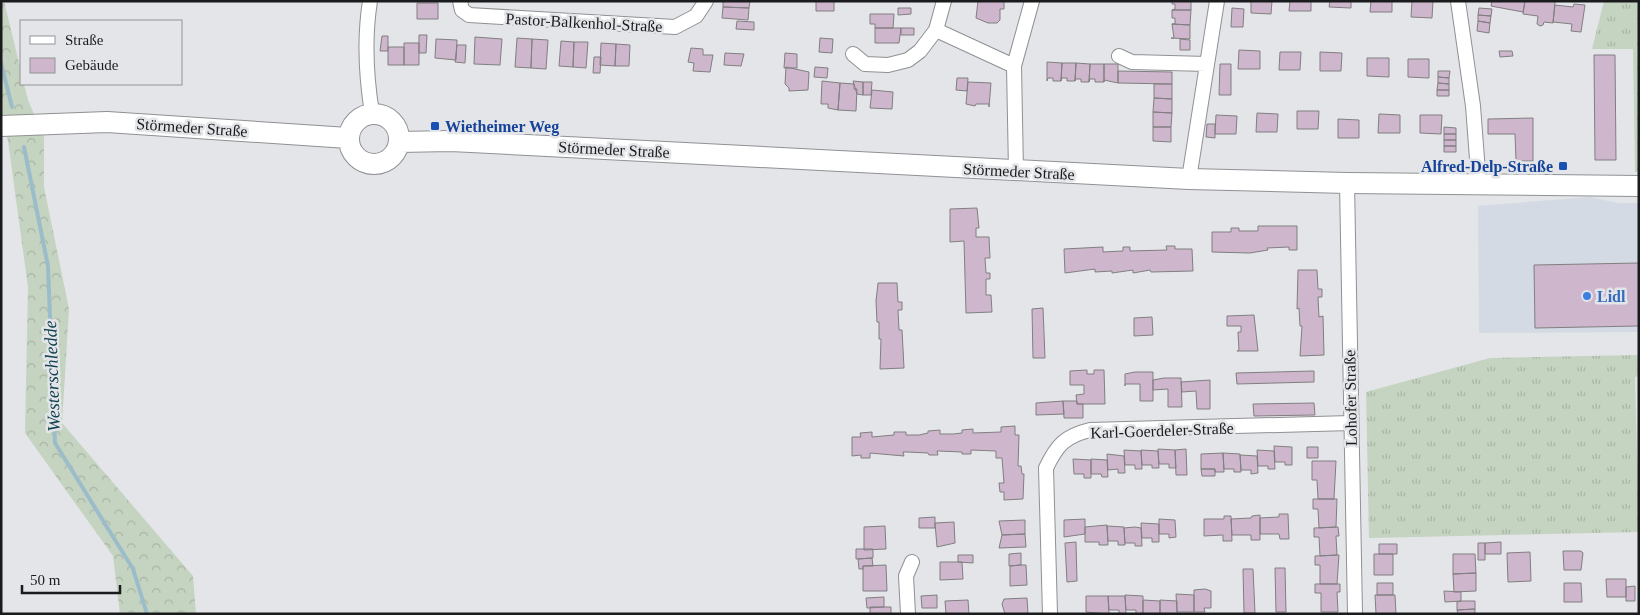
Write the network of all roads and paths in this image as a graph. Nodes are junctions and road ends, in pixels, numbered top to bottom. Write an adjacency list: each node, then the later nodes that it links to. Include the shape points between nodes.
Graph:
1 (370, 1): 13 (street, via 365,61)
2 (460, 1): 3 (street, Pastor-Balkenhol-Straße, via 462,10 468,15 675,27 696,16)
3 (706, 1)
4 (944, 1): 8 (street)
5 (1032, 1): 12 (street)
6 (1217, 1): 11 (street)
7 (1458, 1): 20 (street, via 1473,106)
8 (936, 30): 9 (street, via 920,52 908,60 865,64); 12 (street)
9 (853, 54)
10 (1119, 56): 11 (street, via 1132,62)
11 (1207, 64): 18 (street)
12 (1014, 66): 17 (street)
13 (372, 114): 15 (main road, via 355,121); 16 (main road, via 386,116 392,121 397,127)
14 (1, 126): 15 (main road, Störmeder Straße, via 107,122)
15 (348, 138): 16 (main road, via 357,158 371,164 386,161 395,153)
16 (399, 142): 17 (main road, Störmeder Straße, via 451,141)
17 (1016, 171): 18 (main road, Störmeder Straße)
18 (1189, 179): 19 (main road, Störmeder Straße)
19 (1347, 183): 20 (main road, Störmeder Straße); 22 (street, Lohofer Straße)
20 (1479, 185): 21 (main road, Störmeder Straße)
21 (1639, 186)
22 (1351, 423): 25 (street, Karl-Goerdeler-Straße, via 1090,430 1065,440 1054,450 1046,468); 26 (street, Lohofer Straße)
23 (912, 562): 24 (street, via 906,576)
24 (908, 614)
25 (1050, 614)
26 (1355, 614)

